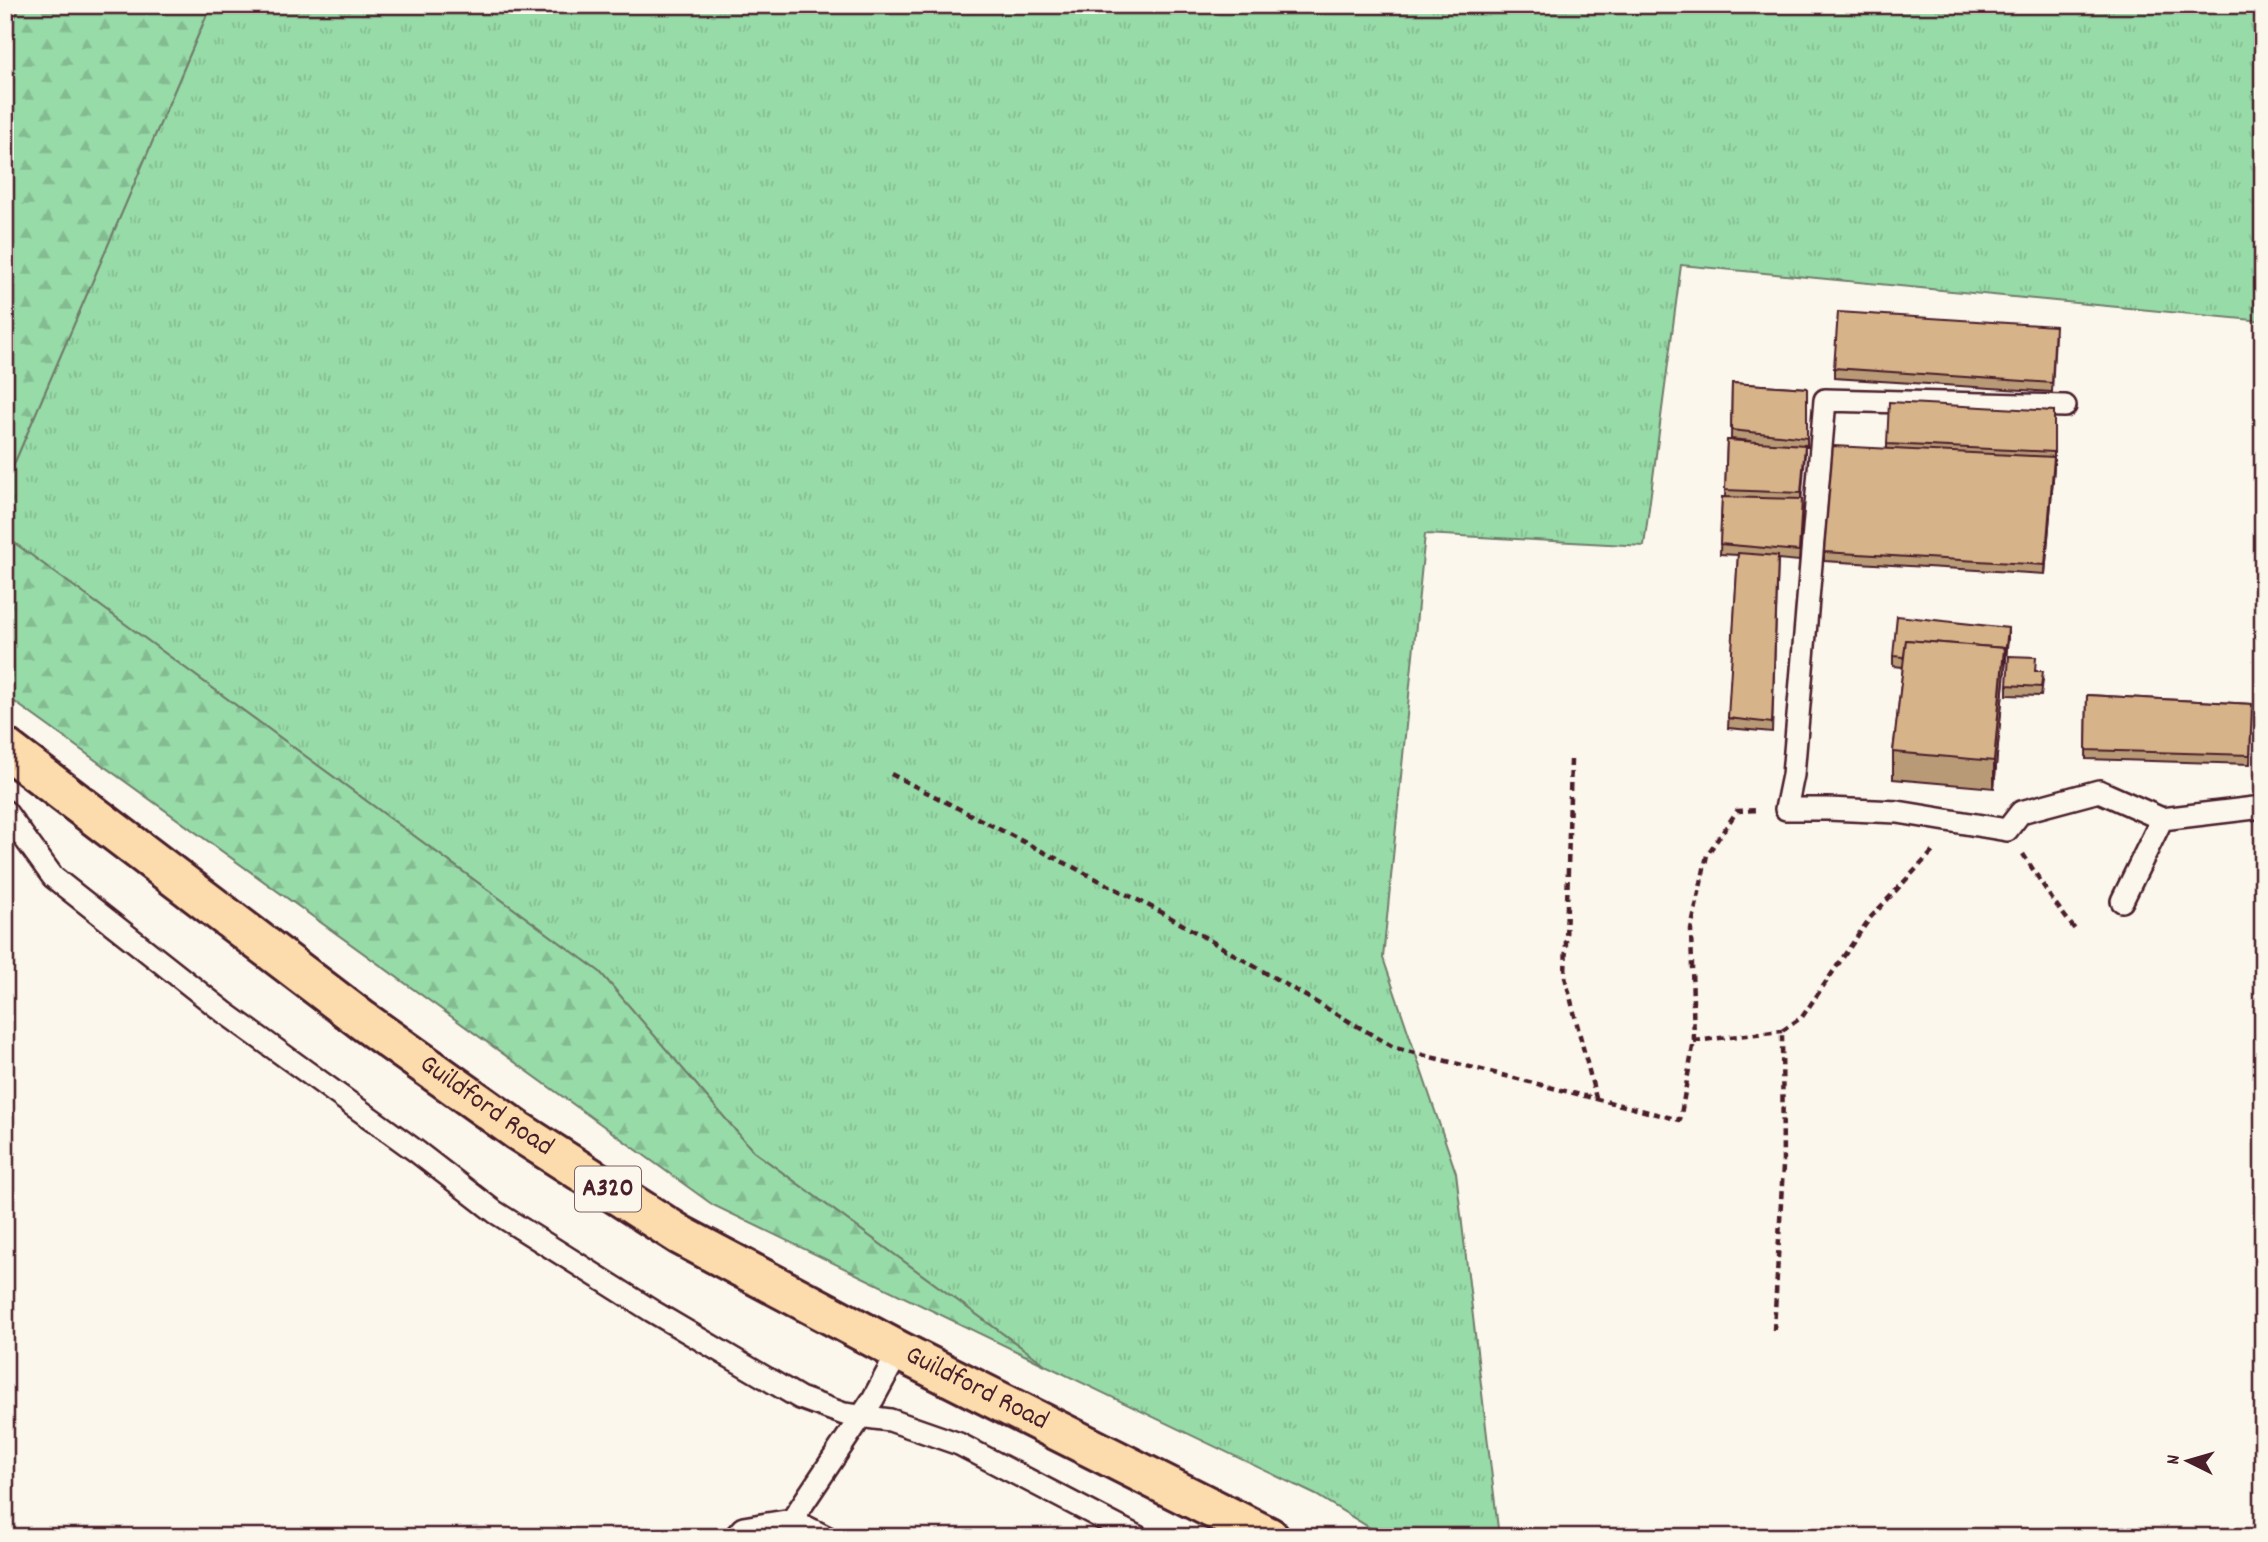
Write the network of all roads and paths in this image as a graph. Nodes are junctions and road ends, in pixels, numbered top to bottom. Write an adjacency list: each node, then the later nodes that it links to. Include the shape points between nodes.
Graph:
1 (2065, 407): 6 (lane, via 1825,400 1793,774)
2 (5, 748): 17 (main road, Guildford Road / A320, via 362,1020 518,1131 680,1235)
3 (1571, 760): 15 (path, via 1565,977)
4 (891, 774): 15 (path, via 1161,912 1395,1048)
5 (2263, 807): 8 (lane)
6 (1786, 809): 9 (lane, via 1898,812); 14 (path, via 1737,811 1707,855 1691,930)
7 (5, 811): 18 (lane, Guildford Road, via 53,877 225,1012 495,1212 800,1398)
8 (2162, 819): 10 (lane, via 2099,791 2021,812); 11 (lane)
9 (1959, 822): 10 (lane); 13 (path, via 1870,919 1802,1017)
10 (2007, 830): 12 (path)
11 (2122, 901)
12 (2076, 931)
13 (1782, 1031): 14 (path); 16 (path, via 1783,1166)
14 (1694, 1041): 15 (path, via 1680,1120)
15 (1596, 1098)
16 (1774, 1330)
17 (899, 1351): 18 (lane); 23 (main road, Guildford Road / A320)
18 (861, 1416): 19 (lane); 22 (lane, Guildford Road, via 890,1420 959,1444)
19 (792, 1520): 20 (lane, via 743,1528); 21 (lane)
20 (735, 1537)
21 (826, 1537)
22 (1138, 1537)
23 (1269, 1537)

